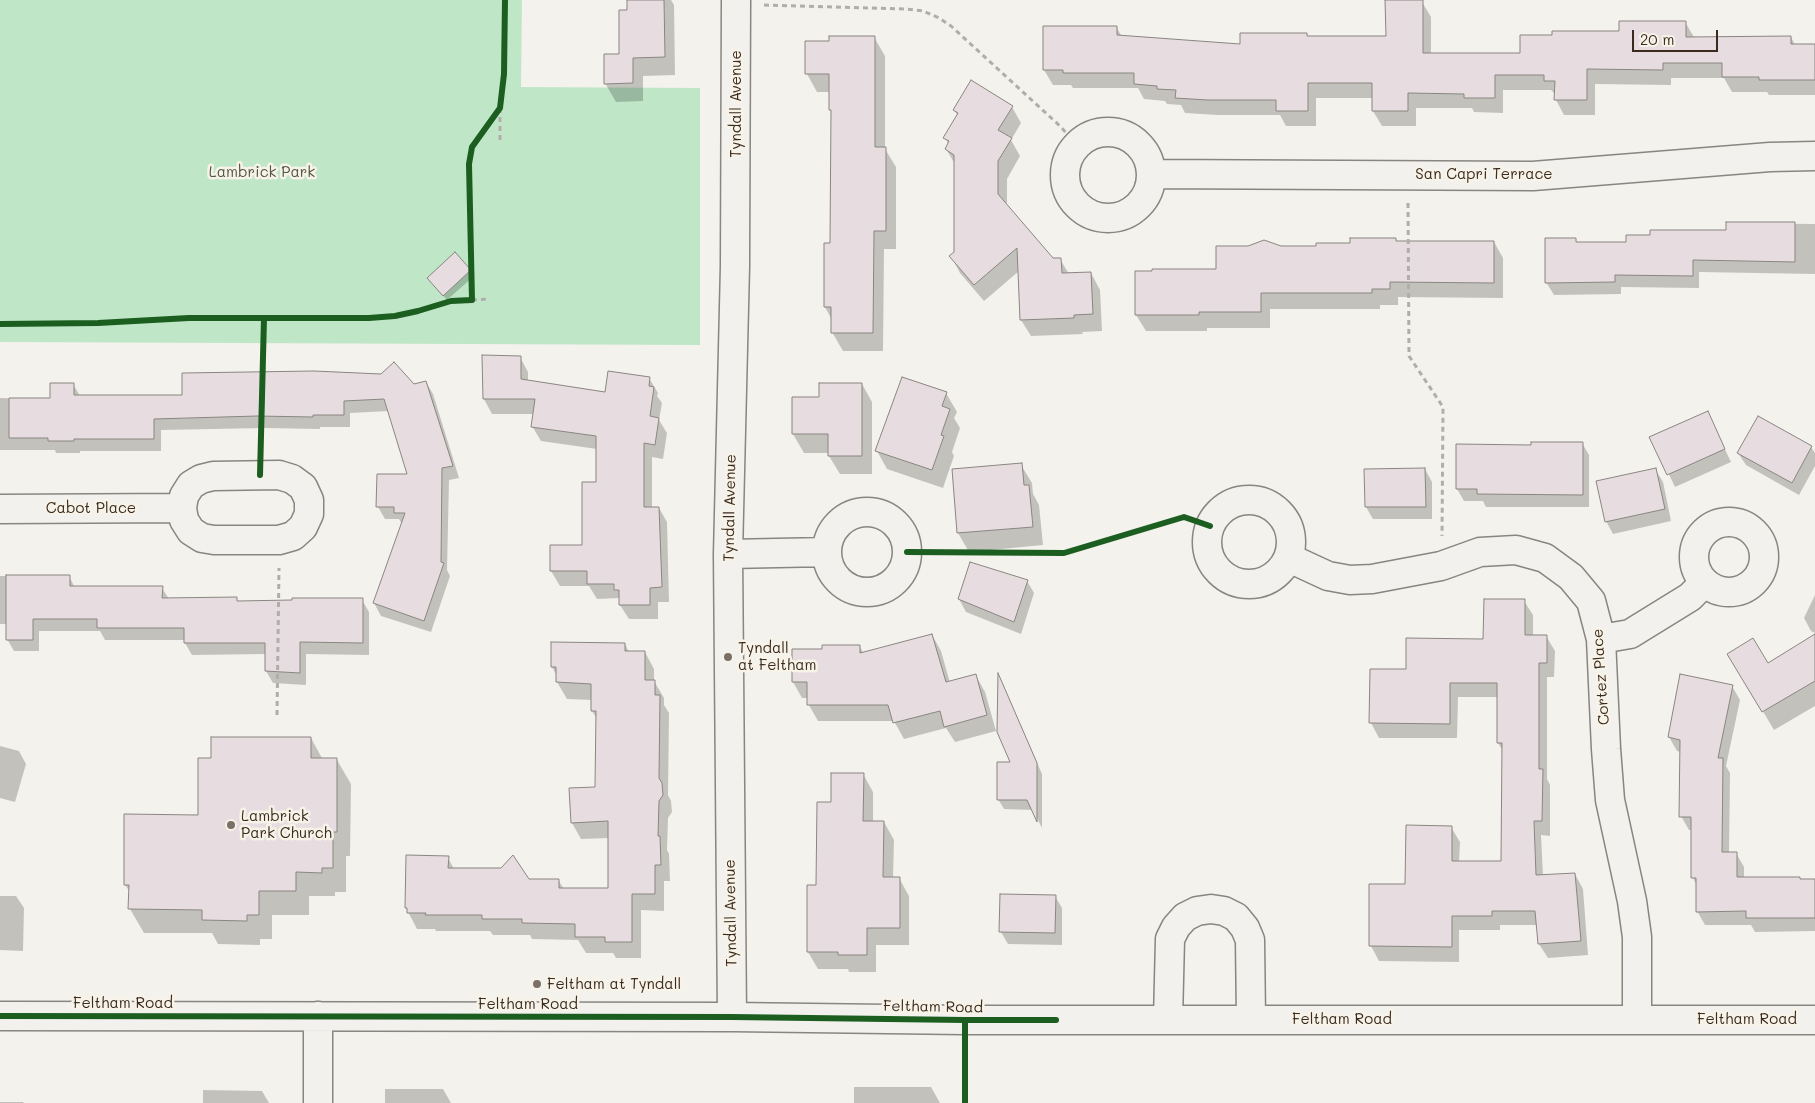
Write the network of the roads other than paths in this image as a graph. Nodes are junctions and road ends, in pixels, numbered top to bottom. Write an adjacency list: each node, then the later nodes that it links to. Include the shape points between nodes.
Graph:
1 (736, 2): 7 (street, Tyndall Avenue, via 735,266)
2 (1815, 156): 3 (street, San Capri Terrace, via 1533,176)
3 (1152, 174): 3 (street, via 1150,188 1133,210 1106,218 1093,215 1071,198 1065,170 1077,145 1089,136 1117,133 1130,138 1141,148 1149,160)
4 (182, 508): 4 (street, via 184,496 191,485 213,476 279,475 303,487 309,500 309,514 304,527 293,536 280,540 202,538 184,520); 5 (street, Cabot Place)
5 (0, 509)
6 (826, 552): 7 (street)
7 (728, 554): 13 (street, Tyndall Avenue)
8 (1289, 558): 10 (street, Cortez Place, via 1328,576 1350,580 1441,566 1480,552 1516,550 1545,558 1571,577 1591,601)
9 (1704, 583): 10 (street, via 1690,597 1630,634)
10 (1601, 639): 15 (street, Cortez Place, via 1610,800 1637,937)
11 (0, 1016): 12 (street, Feltham Road)
12 (318, 1016): 13 (street, Feltham Road); 18 (street)
13 (732, 1017): 16 (street, Feltham Road)
14 (1251, 1019): 15 (street, Feltham Road); 16 (street, Feltham Road); 16 (street, via 1250,940 1236,918 1224,911 1211,909 1185,917 1170,939)
15 (1637, 1019): 17 (street, Feltham Road)
16 (1168, 1020)
17 (1815, 1020)
18 (318, 1103)

